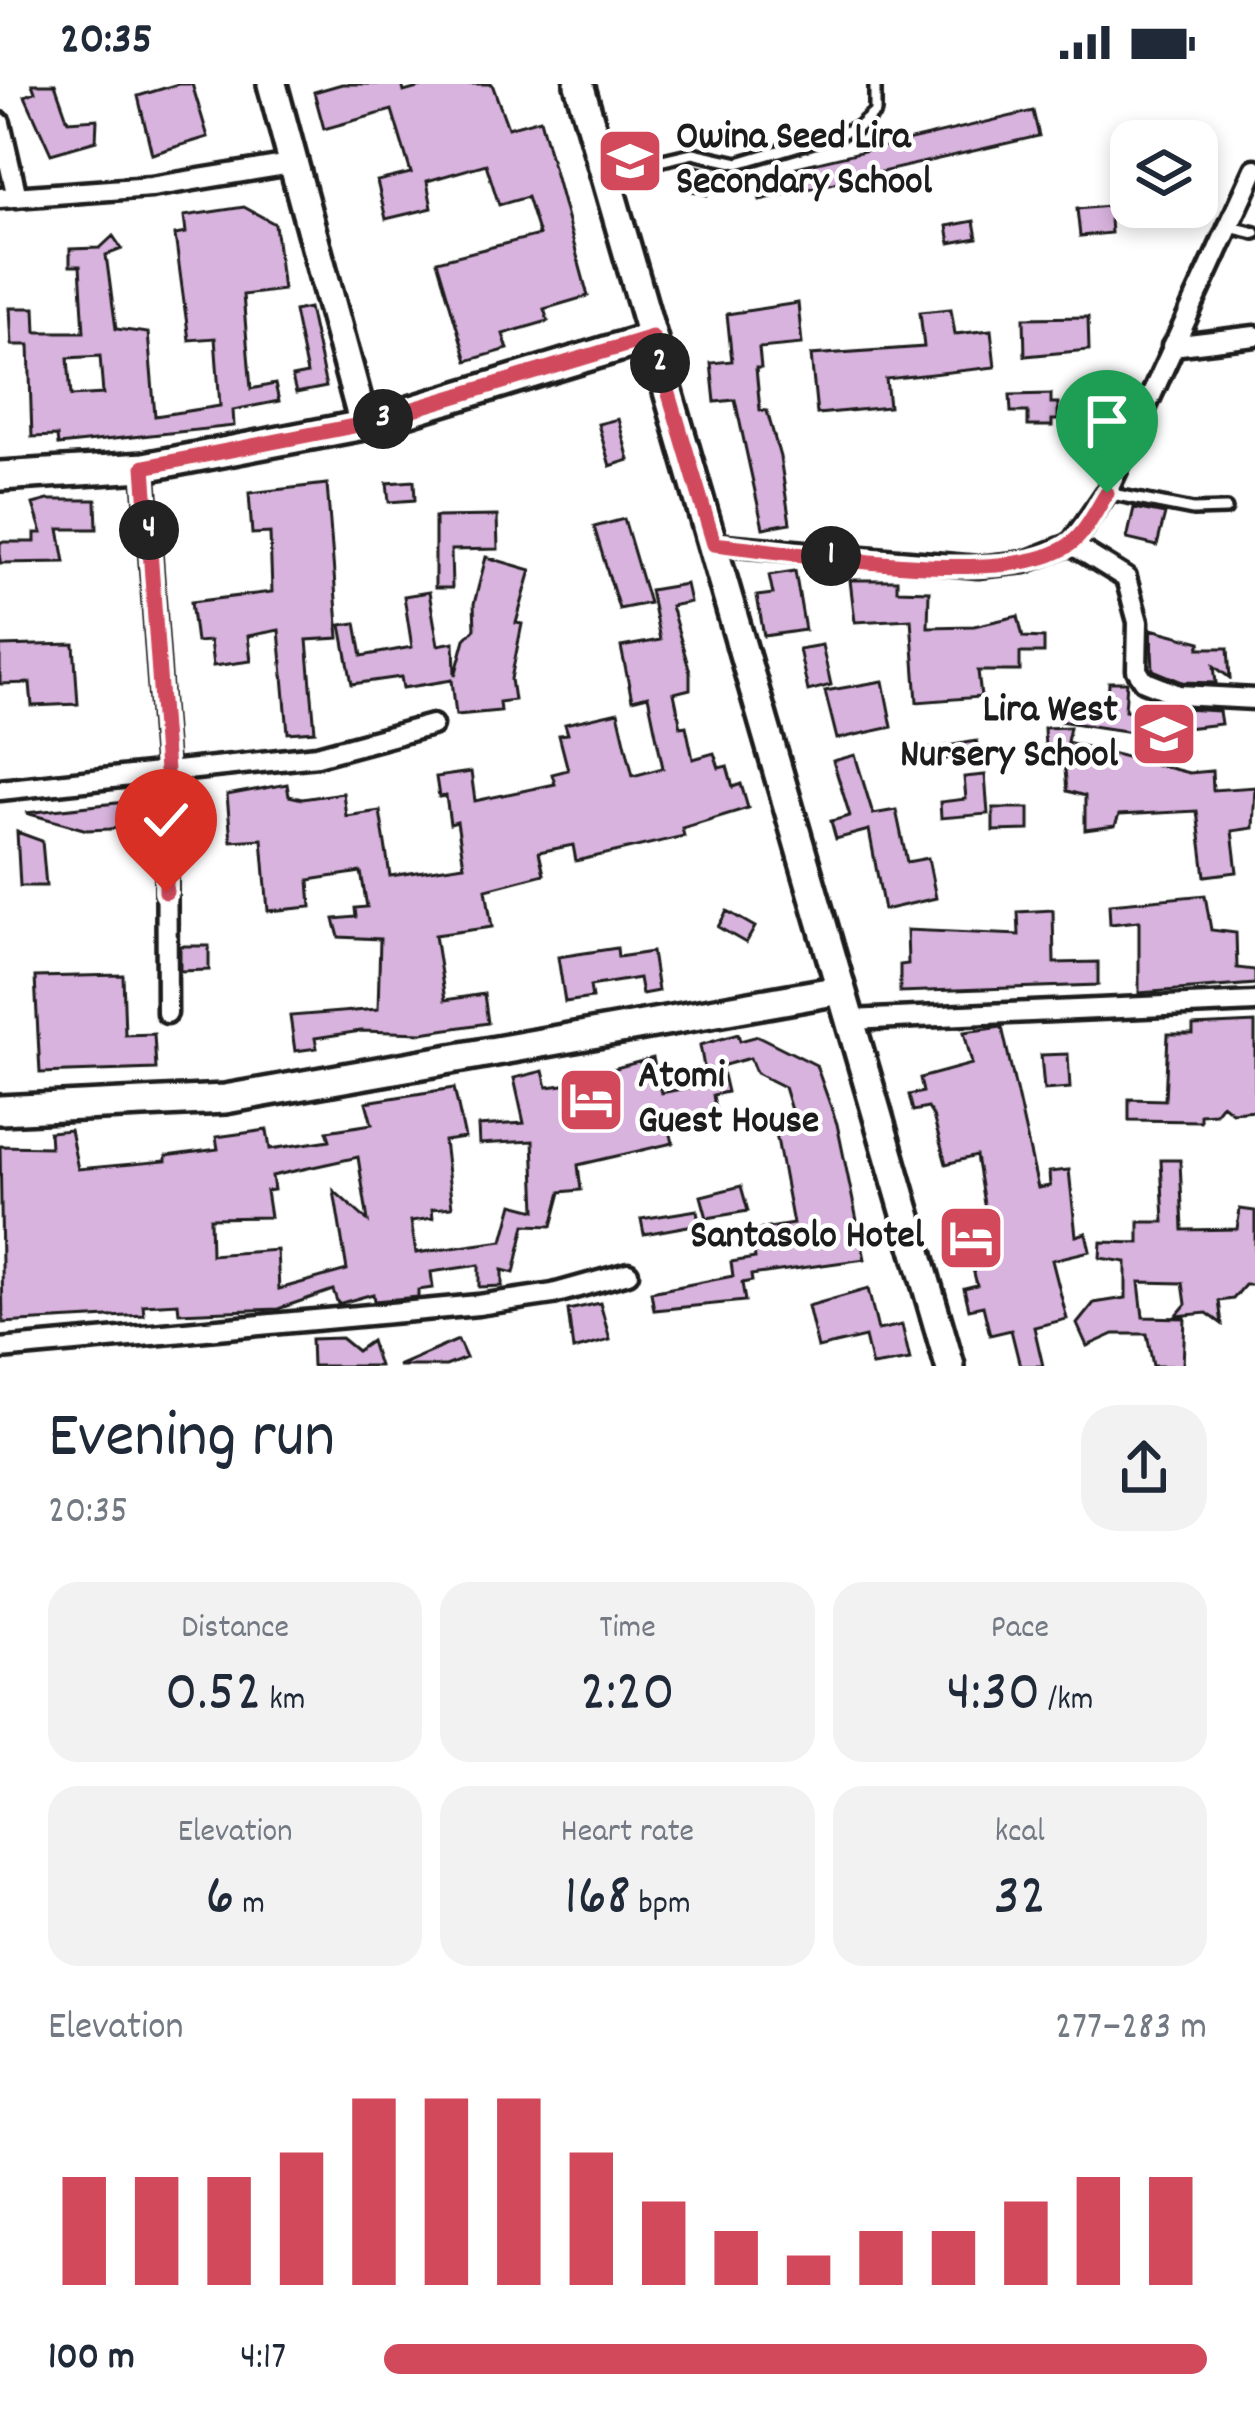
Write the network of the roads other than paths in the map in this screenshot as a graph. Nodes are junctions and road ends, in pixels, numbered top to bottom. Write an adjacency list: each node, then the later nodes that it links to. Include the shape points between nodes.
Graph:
1 (272, 84): 5 (street)
2 (579, 84): 7 (street)
3 (875, 84): 7 (lane, via 875,112 857,128 738,163 693,153)
4 (0, 123): 8 (street)
5 (297, 163): 8 (street, via 151,187); 14 (street)
6 (1255, 170): 9 (street)
7 (606, 173): 12 (street)
8 (9, 198)
9 (1230, 227): 10 (lane); 13 (street)
10 (1255, 233)
11 (1255, 336): 13 (street)
12 (652, 337): 14 (street); 19 (street)
13 (1172, 346): 17 (street)
14 (364, 424): 15 (street)
15 (144, 467): 16 (street); 23 (street)
16 (0, 476)
17 (1107, 493): 18 (lane); 20 (street)
18 (1226, 509)
19 (714, 544): 20 (street, via 978,567 1025,562); 25 (street)
20 (1071, 544): 21 (street, via 1126,578 1144,681 1179,694)
21 (1255, 699)
22 (432, 724): 23 (street, via 317,756)
23 (166, 771): 24 (street); 27 (street)
24 (0, 790)
25 (840, 990): 28 (street); 29 (street, via 225,1099)
26 (1255, 1002): 28 (street)
27 (167, 1013)
28 (850, 1020): 32 (street)
29 (0, 1110)
30 (628, 1274): 31 (street, via 478,1305)
31 (0, 1348)
32 (950, 1366)

